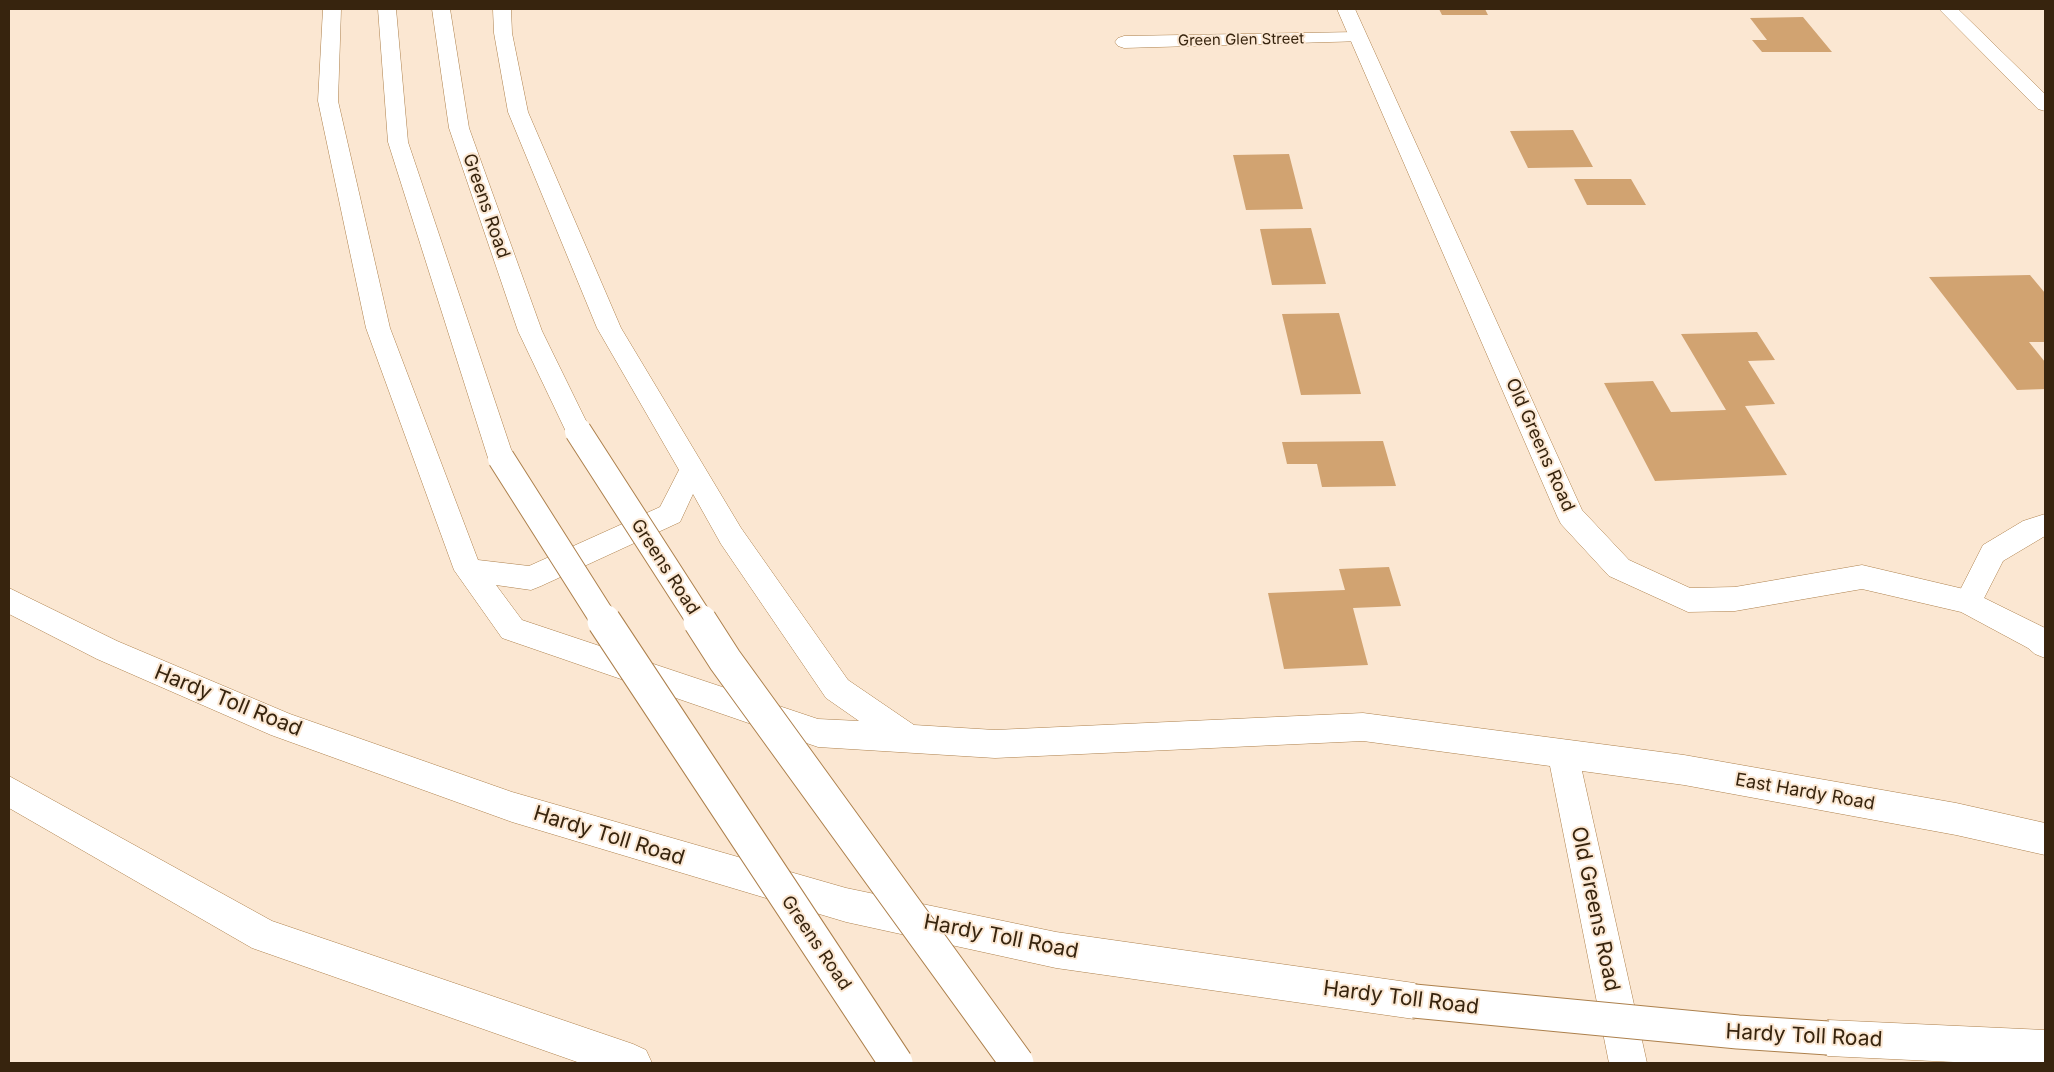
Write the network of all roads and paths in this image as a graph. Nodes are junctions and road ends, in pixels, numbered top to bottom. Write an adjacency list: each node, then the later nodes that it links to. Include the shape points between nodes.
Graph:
1 (332, 9): 12 (main road, East Hardy Road, via 328,101 378,328)
2 (387, 9): 22 (main road, Greens Road, bridge, via 398,142 502,458 640,678)
3 (441, 9): 23 (main road, Greens Road, bridge, via 459,128 530,331 578,431 725,660)
4 (502, 9): 10 (main road, via 502,33 518,112 609,328)
5 (1346, 9): 7 (main road, Old Greens Road)
6 (1948, 9): 9 (main road)
7 (1358, 38): 8 (main road, Green Glen Street); 14 (main road, Old Greens Road, via 1571,516 1619,568 1688,600 1735,599 1862,577)
8 (1124, 42)
9 (2045, 105)
10 (692, 469): 12 (main road, via 670,514 531,578); 16 (main road, via 731,536 837,689)
11 (2045, 525): 14 (main road, via 1993,553)
12 (468, 570): 16 (main road, East Hardy Road, via 512,630 818,733)
13 (9, 600): 20 (main road, Hardy Toll Road, bridge, via 107,650 282,725 512,807 846,905 1056,950 1414,1001 1738,1032)
14 (1968, 602): 15 (main road, Old Greens Road)
15 (2045, 645)
16 (909, 739): 17 (main road, East Hardy Road, via 995,744 1363,727)
17 (1563, 754): 19 (main road, East Hardy Road, via 1684,770 1956,819); 24 (main road, Old Greens Road)
18 (9, 792): 21 (main road, via 264,936)
19 (2045, 839)
20 (2045, 1048)
21 (633, 1063)
22 (896, 1063)
23 (1017, 1063)
24 (1628, 1063)

